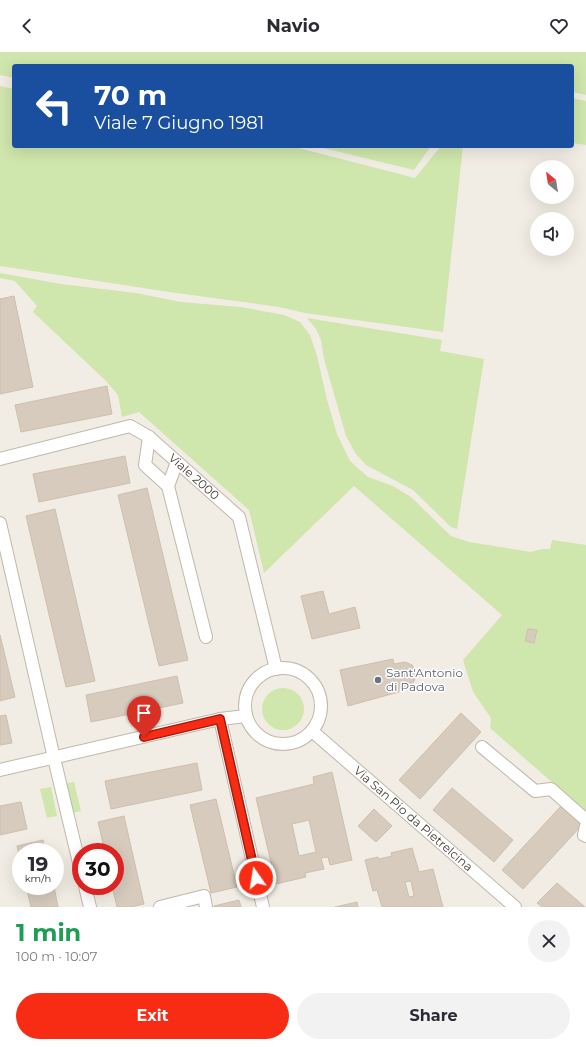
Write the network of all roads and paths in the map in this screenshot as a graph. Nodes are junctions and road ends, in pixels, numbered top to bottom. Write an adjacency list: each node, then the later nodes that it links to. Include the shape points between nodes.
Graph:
1 (149, 437): 2 (street, Viale 2000, via 130,426); 3 (street, Viale 2000); 4 (street, via 145,465)
2 (0, 459)
3 (177, 462): 4 (street); 7 (street, Viale 2000, via 239,517)
4 (168, 486): 6 (street)
5 (0, 523): 12 (street)
6 (206, 637)
7 (276, 669): 8 (street, via 267,672 252,685 245,704); 10 (street, via 284,668 304,674 318,690 321,712)
8 (246, 716): 9 (street); 10 (street, via 256,733 271,742 289,744)
9 (220, 719): 12 (street); 23 (street)
10 (312, 731): 19 (street, Via San Pio da Pietrelcina)
11 (482, 747): 14 (street, via 535,791 551,789)
12 (54, 758): 13 (street); 17 (street)
13 (0, 770)
14 (586, 820)
15 (586, 826): 16 (street)
16 (586, 836)
17 (74, 843)
18 (87, 895): 20 (street)
19 (507, 904)
20 (90, 907)
21 (160, 907): 22 (street, via 204,896)
22 (206, 907)
23 (262, 907)

